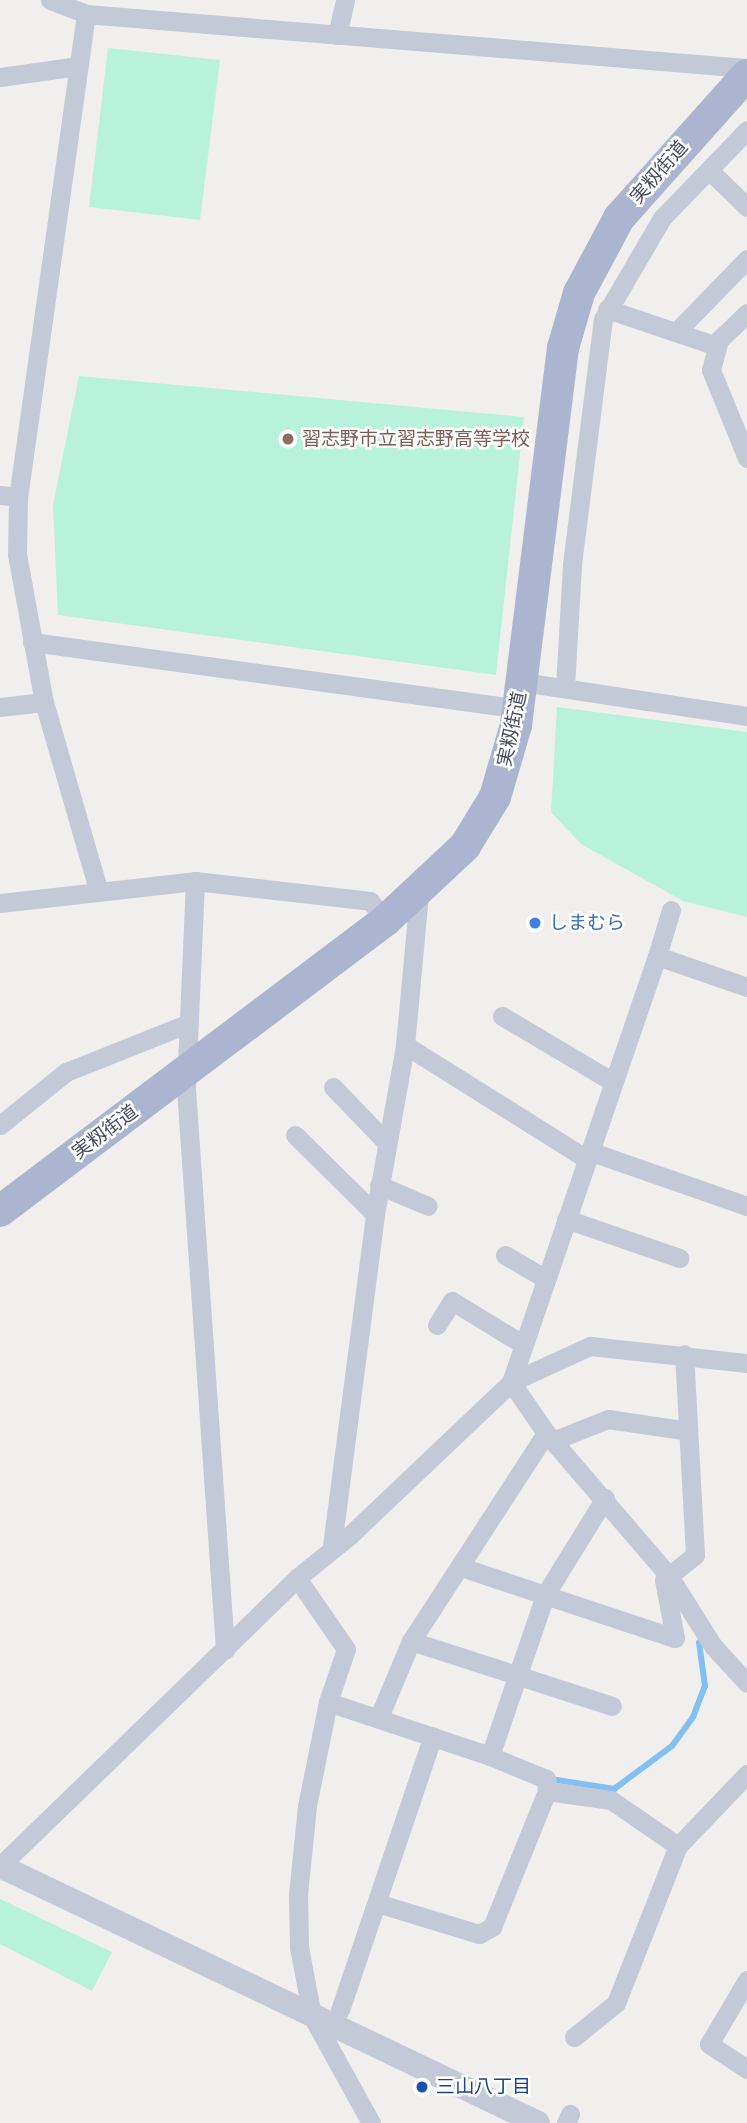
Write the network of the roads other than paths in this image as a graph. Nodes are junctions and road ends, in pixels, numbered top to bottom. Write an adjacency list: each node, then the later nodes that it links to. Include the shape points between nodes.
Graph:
1 (50, 0): 3 (street)
2 (345, 0): 4 (street)
3 (86, 14): 4 (street); 5 (street)
4 (337, 35): 6 (street)
5 (78, 66): 8 (street); 19 (street)
6 (747, 68)
7 (747, 75): 22 (main road, 実籾街道, via 619,218 579,293 563,348)
8 (0, 77)
9 (747, 130): 10 (street)
10 (709, 170): 11 (street); 13 (street, via 662,218)
11 (747, 207)
12 (747, 258): 15 (street)
13 (607, 309): 15 (street); 21 (street, via 572,564)
14 (747, 313): 16 (street)
15 (676, 332): 16 (street)
16 (716, 346): 17 (street, via 711,370)
17 (741, 425): 18 (street)
18 (747, 458)
19 (9, 496): 20 (street)
20 (32, 642): 22 (street); 23 (street)
21 (565, 687): 22 (street); 25 (street)
22 (520, 696): 28 (main road, 実籾街道, via 508,761 495,797 465,846)
23 (44, 702): 24 (street); 27 (street)
24 (0, 707)
25 (747, 716)
26 (195, 881): 27 (street); 31 (street, via 370,901); 35 (street)
27 (97, 889): 29 (street)
28 (419, 893): 31 (main road, 実籾街道); 36 (street)
29 (0, 904)
30 (671, 910): 32 (street)
31 (386, 920): 37 (main road, 実籾街道)
32 (657, 956): 33 (street); 38 (street)
33 (747, 987)
34 (502, 1016): 38 (street)
35 (189, 1023): 37 (street); 40 (street, via 66,1072)
36 (405, 1045): 42 (street); 43 (street)
37 (186, 1071): 47 (main road, 実籾街道); 67 (street)
38 (613, 1082): 43 (street)
39 (333, 1087): 42 (street)
40 (0, 1125)
41 (295, 1136): 48 (street)
42 (386, 1142): 44 (street)
43 (588, 1155): 46 (street); 49 (street)
44 (379, 1185): 45 (street); 48 (street)
45 (428, 1206)
46 (747, 1206)
47 (0, 1211)
48 (374, 1214): 61 (street)
49 (566, 1219): 51 (street); 52 (street)
50 (505, 1255): 52 (street)
51 (679, 1258)
52 (546, 1279): 54 (street)
53 (437, 1325): 54 (street, via 452,1301)
54 (524, 1345): 57 (street)
55 (684, 1354): 56 (street, via 721,1363); 57 (street, via 590,1346); 58 (street)
56 (747, 1363)
57 (510, 1382): 59 (street); 61 (street)
58 (688, 1431): 59 (street, via 608,1419); 63 (street, via 695,1555)
59 (551, 1437): 60 (street); 62 (street)
60 (605, 1498): 63 (street); 65 (street)
61 (332, 1546): 64 (street)
62 (461, 1567): 65 (street); 66 (street)
63 (669, 1576): 65 (street, via 662,1590 675,1638); 69 (street, via 713,1646)
64 (297, 1578): 67 (street); 70 (street, via 346,1649)
65 (545, 1595): 68 (street)
66 (411, 1641): 68 (street); 72 (street)
67 (225, 1650): 78 (street)
68 (518, 1675): 71 (street); 74 (street)
69 (747, 1683)
70 (328, 1702): 72 (street); 82 (street, via 307,1806 298,1894 299,1947)
71 (612, 1706)
72 (379, 1717): 73 (street)
73 (433, 1736): 74 (street); 79 (street)
74 (490, 1756): 76 (street, via 546,1779)
75 (747, 1774): 77 (street)
76 (547, 1791): 77 (street, via 611,1800); 79 (street, via 492,1927 479,1934)
77 (678, 1846): 83 (street, via 616,2003)
78 (0, 1866): 82 (street)
79 (377, 1903): 81 (street)
80 (747, 1980): 84 (street, via 709,2044)
81 (340, 2010)
82 (312, 2016): 85 (street); 86 (street)
83 (574, 2037)
84 (747, 2069)
85 (370, 2123)
86 (538, 2123)

